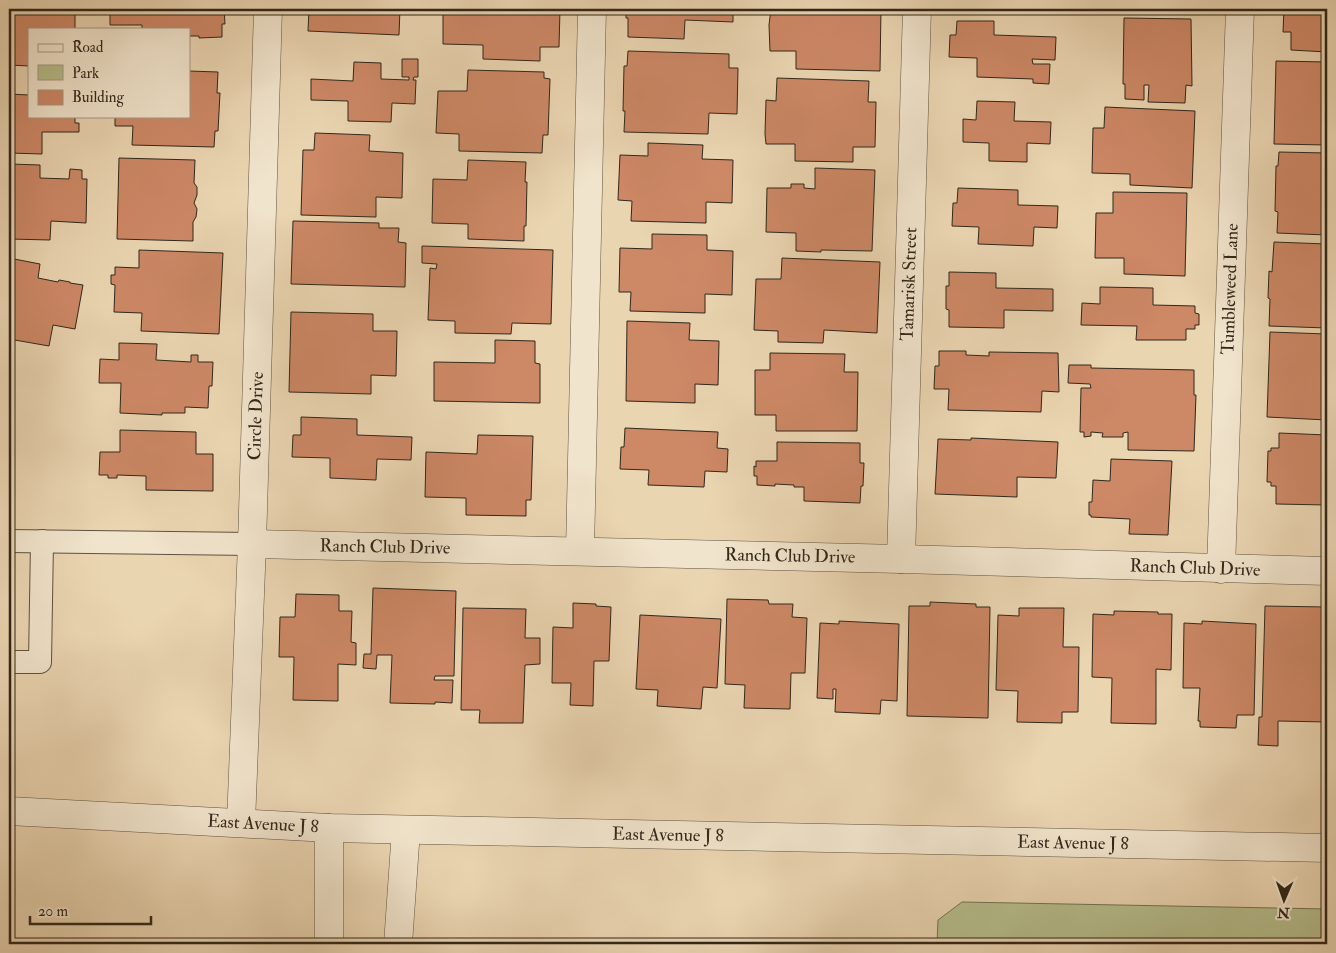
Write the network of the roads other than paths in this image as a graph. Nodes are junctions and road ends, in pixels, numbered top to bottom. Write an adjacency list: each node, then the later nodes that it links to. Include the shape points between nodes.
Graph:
1 (268, 9): 7 (street, Circle Drive)
2 (592, 9): 8 (street)
3 (917, 9): 9 (street, Tamarisk Street)
4 (1240, 9): 10 (street, Tumbleweed Lane)
5 (9, 540): 6 (lane)
6 (42, 541): 7 (lane); 12 (lane, via 40,662)
7 (252, 544): 8 (street, Ranch Club Drive); 14 (street, Circle Drive)
8 (580, 551): 9 (street, Ranch Club Drive)
9 (901, 559): 10 (street, Ranch Club Drive)
10 (1221, 569): 11 (street, Ranch Club Drive)
11 (1327, 571)
12 (9, 662)
13 (9, 811): 14 (street, East Avenue J 8)
14 (241, 823): 15 (street, East Avenue J 8)
15 (329, 828): 16 (street, East Avenue J 8); 18 (street)
16 (406, 830): 17 (street, East Avenue J 8); 19 (street)
17 (1327, 848)
18 (329, 944)
19 (398, 944)

